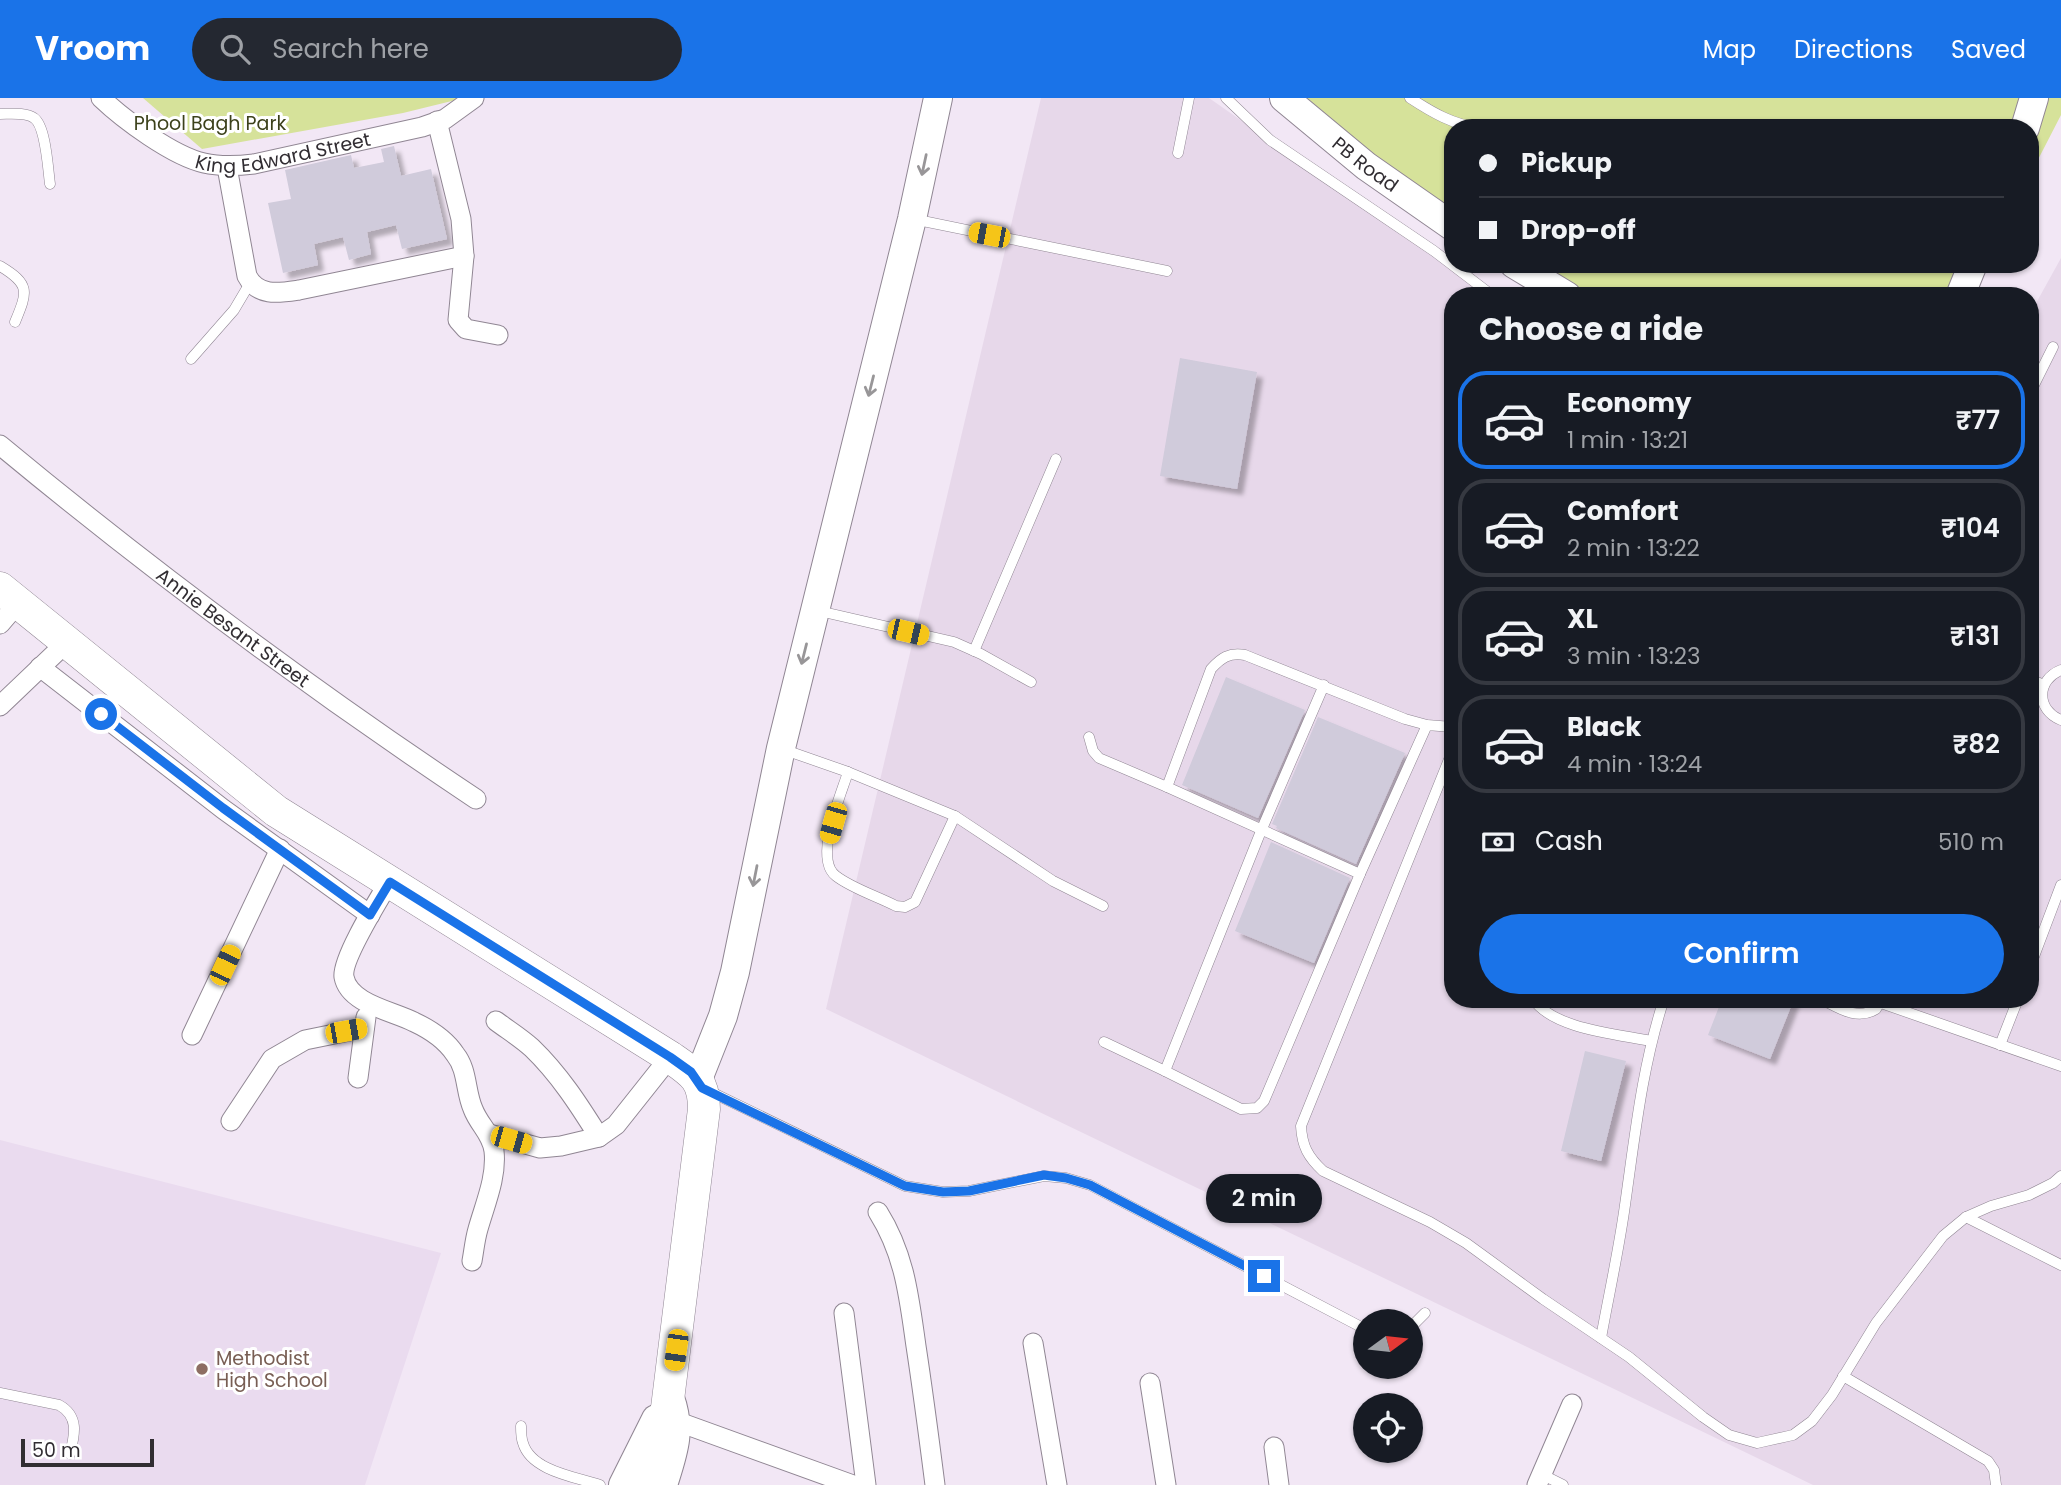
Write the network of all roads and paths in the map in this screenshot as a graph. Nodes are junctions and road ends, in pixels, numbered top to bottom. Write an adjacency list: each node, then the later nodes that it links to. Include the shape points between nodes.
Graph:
1 (101, 98): 14 (street, King Edward Street, via 173,150 202,163)
2 (474, 98): 12 (street, King Edward Street)
3 (938, 98): 16 (street, one-way to 16)
4 (1189, 98): 13 (lane)
5 (1226, 98): 19 (lane, via 1270,140)
6 (1284, 98): 17 (street, PB Road, via 1366,166)
7 (1410, 98): 10 (lane)
8 (2034, 98): 11 (street)
9 (0, 114): 15 (lane, via 25,114 39,123)
10 (1446, 119)
11 (2028, 119)
12 (438, 121): 14 (street, King Edward Street); 18 (street, via 461,219)
13 (1178, 153)
14 (227, 167): 25 (street)
15 (50, 184)
16 (912, 219): 21 (lane); 37 (street, one-way to 37)
17 (1444, 220)
18 (464, 256): 25 (street, via 275,293); 30 (street, via 458,320 466,329)
19 (1444, 259)
20 (0, 266): 29 (lane, via 24,285 24,302)
21 (1167, 271)
22 (1463, 273): 26 (lane)
23 (1520, 273): 27 (lane)
24 (1527, 273): 28 (street)
25 (250, 283): 32 (lane, via 234,310)
26 (1481, 287)
27 (1532, 287)
28 (1551, 287)
29 (15, 322)
30 (498, 335)
31 (2053, 347): 33 (lane)
32 (191, 359)
33 (2039, 375)
34 (0, 444): 55 (street, Annie Besant Street, via 257,646)
35 (1056, 459): 39 (lane)
36 (6, 605): 38 (main road)
37 (815, 610): 39 (lane, via 954,642); 51 (street, one-way to 51)
38 (67, 642): 40 (street); 60 (main road, via 276,811)
39 (974, 651): 42 (lane)
40 (40, 667): 46 (street); 58 (street)
41 (2061, 670): 45 (lane)
42 (1031, 682)
43 (2039, 683): 45 (lane)
44 (1324, 685): 48 (lane); 54 (lane, via 1245,655 1221,659 1210,669); 57 (lane)
45 (2044, 685): 47 (lane, via 2042,701 2051,715)
46 (0, 706)
47 (2061, 720)
48 (1427, 725): 49 (lane); 59 (lane)
49 (1444, 726)
50 (1089, 737): 54 (lane, via 1099,758)
51 (781, 748): 52 (lane); 82 (street, one-way to 82, via 735,972)
52 (848, 772): 56 (lane); 56 (lane, via 825,849 827,863 836,876 896,906 905,908 915,902)
53 (1444, 772): 93 (lane, via 1301,1126 1302,1144 1323,1171 1466,1243)
54 (1167, 788): 57 (lane)
55 (476, 799)
56 (955, 816): 62 (lane, via 1053,881)
57 (1261, 831): 59 (lane); 80 (lane)
58 (280, 849): 63 (street); 74 (street)
59 (1360, 874): 80 (lane, via 1264,1101 1257,1108 1241,1110)
60 (390, 882): 63 (street); 78 (main road)
61 (2061, 885): 64 (lane)
62 (1103, 906)
63 (370, 915): 65 (street, via 344,978 354,993)
64 (2039, 943)
65 (368, 1002): 73 (street); 84 (street, via 440,1037 462,1065 474,1112)
66 (1539, 1008): 75 (lane, via 1563,1021)
67 (1661, 1008): 75 (lane)
68 (1842, 1008): 69 (lane, via 1856,1014)
69 (1875, 1008)
70 (1900, 1008): 77 (lane)
71 (2014, 1008): 77 (lane)
72 (496, 1021): 85 (street, via 548,1065)
73 (364, 1028): 81 (street); 83 (street, via 305,1040 272,1059)
74 (192, 1035)
75 (1651, 1041): 93 (lane)
76 (1104, 1042): 80 (lane)
77 (2000, 1045): 79 (lane)
78 (670, 1057): 82 (main road); 85 (street, via 616,1125)
79 (2061, 1066)
80 (1166, 1071)
81 (358, 1078)
82 (700, 1083): 92 (lane, via 905,1186 969,1191 1044,1175 1090,1185); 99 (main road, via 702,1133)
83 (231, 1121)
84 (489, 1134): 85 (street, via 540,1148); 89 (street, via 494,1172)
85 (599, 1137)
86 (2061, 1177): 88 (lane, via 2029,1195)
87 (878, 1212): 110 (street, via 891,1233 906,1280)
88 (1966, 1217): 90 (lane); 95 (lane, via 1943,1236 1912,1275)
89 (472, 1261)
90 (2061, 1265)
91 (845, 1313): 109 (street)
92 (1353, 1323)
93 (1601, 1338): 95 (lane, via 1703,1418 1729,1435 1757,1443 1793,1434 1812,1421)
94 (1033, 1343): 111 (street)
95 (1843, 1376): 115 (lane, via 1988,1461)
96 (1150, 1383): 112 (street)
97 (0, 1393): 102 (lane, via 68,1410 75,1434)
98 (1572, 1404): 103 (street)
99 (669, 1415): 105 (street, via 642,1443); 106 (main road); 107 (street, via 676,1445); 108 (street)
100 (521, 1426): 104 (lane, via 523,1444 536,1461)
101 (1274, 1447): 113 (street)
102 (70, 1454)
103 (1539, 1480): 114 (lane)
104 (600, 1485)
105 (623, 1485)
106 (645, 1485)
107 (663, 1485)
108 (853, 1485)
109 (866, 1485)
110 (935, 1485)
111 (1057, 1485)
112 (1166, 1485)
113 (1279, 1485)
114 (1563, 1485)
115 (1996, 1485)

